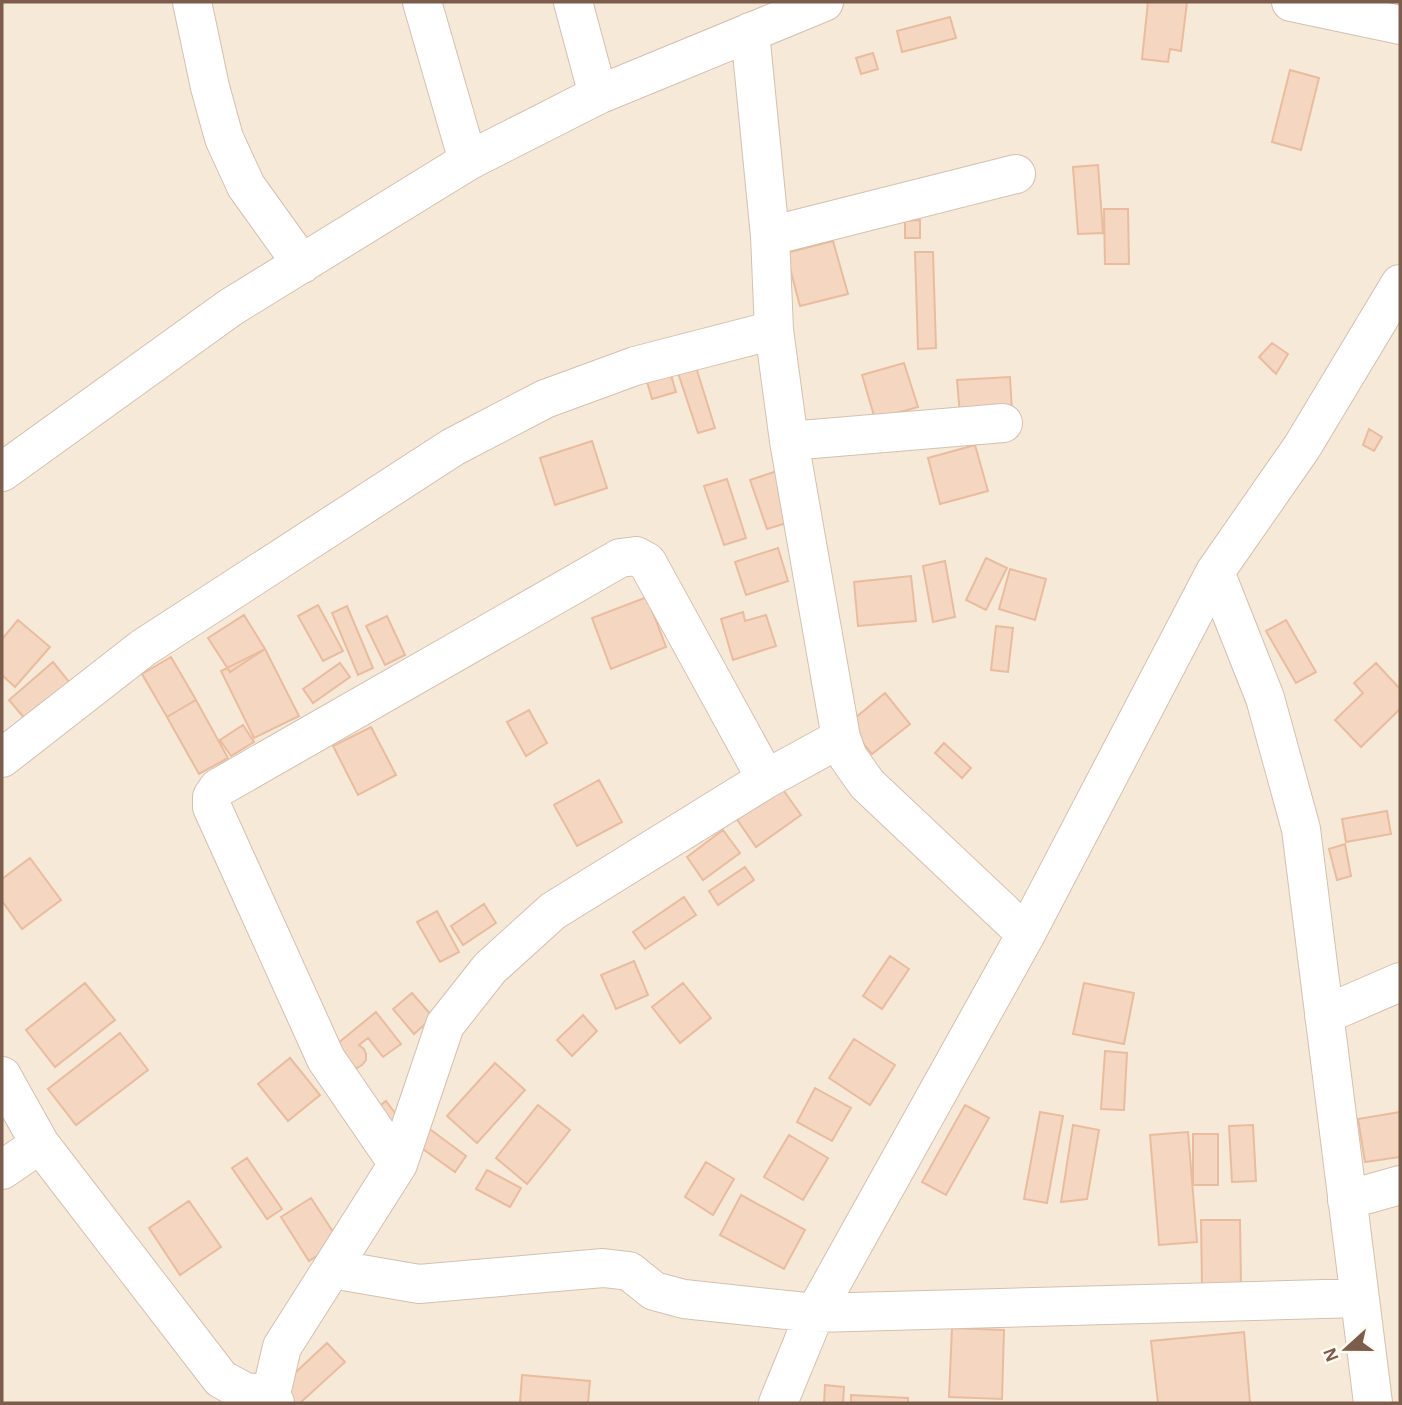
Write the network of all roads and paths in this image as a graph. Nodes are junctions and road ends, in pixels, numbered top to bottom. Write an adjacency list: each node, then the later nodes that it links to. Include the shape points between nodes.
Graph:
1 (192, 2): 12 (street, via 224,138 246,186)
2 (422, 2): 9 (street)
3 (573, 2): 8 (street)
4 (824, 2): 7 (street)
5 (1291, 2): 6 (street)
6 (1400, 25)
7 (750, 32): 8 (street); 11 (street)
8 (598, 95): 9 (street)
9 (468, 161): 12 (street)
10 (1016, 174): 11 (street)
11 (770, 236): 14 (street)
12 (302, 264): 17 (street, via 231,307)
13 (1400, 284): 18 (street, via 1302,447)
14 (774, 330): 16 (street); 20 (street, via 635,366 545,399 453,447 143,649)
15 (1003, 423): 16 (street)
16 (789, 441): 19 (street)
17 (2, 472)
18 (1215, 572): 22 (street); 24 (street, via 1265,698 1301,829)
19 (841, 738): 21 (street); 22 (street, via 867,784)
20 (2, 758)
21 (766, 779): 27 (street, via 553,911 490,968 445,1025); 27 (street, via 647,562 636,556 620,558 218,788 212,807 326,1059)
22 (1026, 934): 33 (street)
23 (1400, 982): 24 (street)
24 (1324, 1015): 30 (street)
25 (2, 1076): 26 (street)
26 (40, 1144): 28 (street); 34 (street, via 221,1379 245,1392)
27 (398, 1164): 31 (street)
28 (2, 1170)
29 (1400, 1185): 30 (street)
30 (1347, 1200): 32 (street)
31 (331, 1269): 33 (street, via 419,1284 603,1268 629,1271 654,1291 684,1299); 34 (street, via 282,1347)
32 (1359, 1298): 33 (street); 36 (street)
33 (815, 1313): 35 (street)
34 (273, 1399)
35 (778, 1403)
36 (1373, 1403)

